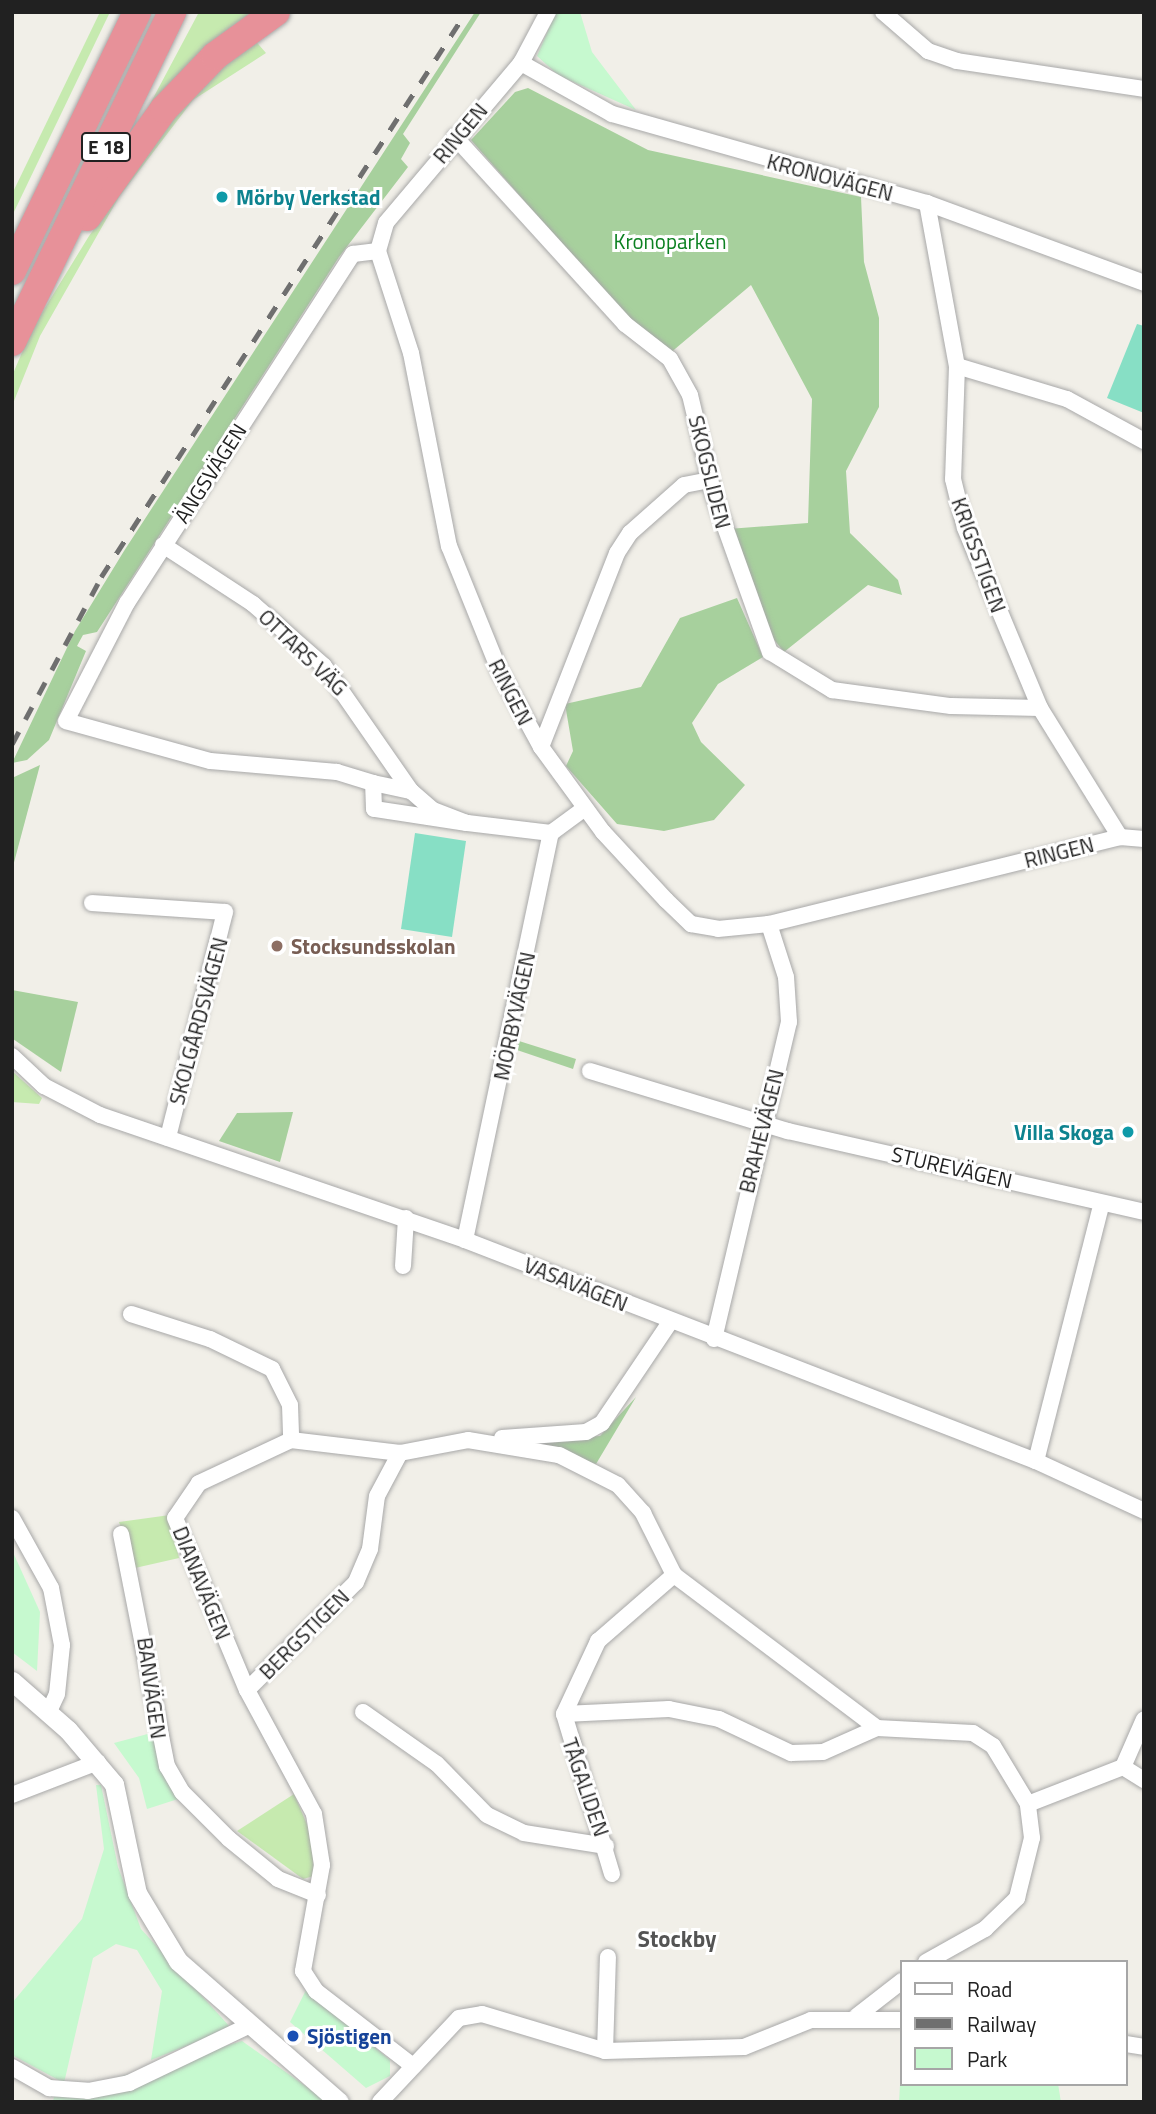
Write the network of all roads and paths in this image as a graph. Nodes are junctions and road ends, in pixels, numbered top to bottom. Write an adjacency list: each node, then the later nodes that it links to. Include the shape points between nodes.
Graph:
1 (172, 12): 12 (highway, E 18)
2 (276, 12): 12 (highway, via 215,56 164,109)
3 (548, 12): 6 (street, RINGEN)
4 (883, 12): 7 (street, via 928,51 957,61)
5 (135, 15): 11 (highway, E 18)
6 (521, 63): 8 (street, RINGEN); 9 (street, KRONOVÄGEN, via 612,114)
7 (1144, 89)
8 (455, 137): 10 (street, RINGEN, via 386,223); 17 (street, SKOGSLIDEN, via 625,324 670,359 691,396)
9 (926, 203): 13 (street, KRONOVÄGEN); 15 (street, KRIGSSTIGEN)
10 (378, 251): 18 (street, ÄNGSVÄGEN, via 353,254); 20 (street, RINGEN, via 411,354 449,546 499,670)
11 (12, 271)
12 (41, 282): 14 (highway, E 18)
13 (1144, 283)
14 (12, 342)
15 (957, 366): 16 (street, via 1067,399); 19 (street, KRIGSSTIGEN, via 953,479 965,528)
16 (1144, 441)
17 (709, 480): 19 (street, SKOGSLIDEN, via 756,624 770,652 797,674 832,690 938,705); 20 (street, via 684,485 630,533)
18 (163, 545): 21 (street, ÄNGSVÄGEN, via 89,667 66,721 209,761 337,772); 22 (street, OTTARS VÄG, via 253,604 324,666 355,702)
19 (1040, 708): 26 (street, KRIGSSTIGEN)
20 (541, 747): 23 (street, RINGEN)
21 (373, 783): 22 (street); 24 (street, via 373,809)
22 (411, 791): 24 (street, via 433,810)
23 (585, 808): 25 (street); 29 (street, RINGEN, via 691,924 718,929)
24 (467, 824): 25 (street)
25 (551, 833): 37 (street, MÖRBYVÄGEN)
26 (1120, 837): 27 (street, RINGEN); 29 (street, RINGEN)
27 (1144, 838)
28 (92, 903): 33 (street, SKOLGÅRDSVÄGEN, via 225,912)
29 (769, 924): 32 (street, BRAHEVÄGEN, via 786,977 789,1022)
30 (12, 1056): 33 (street, VASAVÄGEN, via 65,1099)
31 (590, 1071): 32 (street, STUREVÄGEN)
32 (761, 1123): 34 (street, STUREVÄGEN); 41 (street, BRAHEVÄGEN)
33 (168, 1138): 36 (street, VASAVÄGEN)
34 (1102, 1203): 35 (street, STUREVÄGEN); 45 (street)
35 (1144, 1212)
36 (406, 1218): 37 (street, VASAVÄGEN); 38 (street)
37 (465, 1240): 40 (street, VASAVÄGEN)
38 (403, 1266)
39 (131, 1314): 42 (street, via 210,1339 272,1369 290,1405)
40 (670, 1322): 41 (street, VASAVÄGEN); 43 (street, via 594,1428)
41 (714, 1339): 45 (street, VASAVÄGEN)
42 (290, 1440): 44 (street); 51 (street, DIANAVÄGEN, via 178,1492 175,1518 180,1534)
43 (468, 1440): 44 (street); 49 (street, via 559,1455 618,1485 643,1514)
44 (400, 1453): 51 (street, BERGSTIGEN, via 377,1496 370,1549 356,1582)
45 (1036, 1461): 46 (street, VASAVÄGEN)
46 (1144, 1511)
47 (12, 1518): 53 (street, via 51,1588 60,1634 57,1694)
48 (121, 1534): 64 (street, BANVÄGEN, via 167,1766 229,1839 278,1879)
49 (674, 1574): 54 (street, TÅGALIDEN, via 598,1641); 56 (street)
50 (12, 1681): 53 (street)
51 (247, 1690): 64 (street, BERGSTIGEN, via 314,1814 322,1865)
52 (363, 1712): 62 (street, via 437,1764 499,1821 524,1833)
53 (48, 1713): 57 (street)
54 (564, 1714): 56 (street, via 669,1709 719,1719 791,1753 823,1752); 62 (street, TÅGALIDEN, via 570,1750)
55 (1144, 1718): 58 (street)
56 (877, 1728): 61 (street, via 973,1733 993,1746)
57 (98, 1762): 60 (street); 70 (street, via 114,1784 136,1893 153,1924 178,1961)
58 (1123, 1767): 59 (street); 61 (street)
59 (1144, 1780)
60 (12, 1795)
61 (1028, 1804): 66 (street, via 1032,1838 1017,1898 985,1929)
62 (606, 1846): 63 (street, TÅGALIDEN)
63 (612, 1874)
64 (318, 1895): 72 (street, BERGSTIGEN, via 303,1970 316,1991)
65 (608, 1957): 71 (street)
66 (930, 1960)
67 (900, 1983): 68 (street)
68 (857, 2016): 69 (street); 71 (street, via 811,2020 744,2047)
69 (900, 2020)
70 (248, 2026): 73 (street, via 129,2083 88,2091 50,2088); 74 (street)
71 (605, 2051): 72 (street, via 482,2014 459,2018)
72 (413, 2066): 75 (street)
73 (12, 2067)
74 (339, 2102)
75 (380, 2102)

